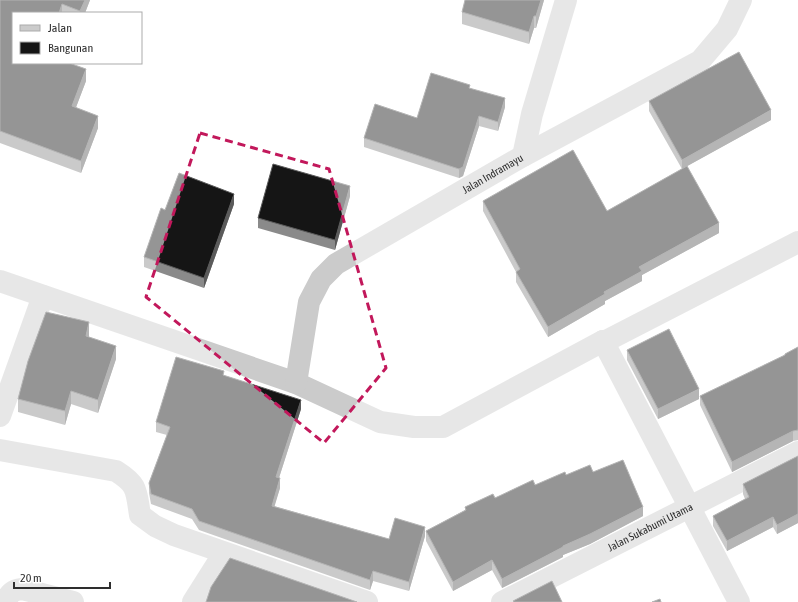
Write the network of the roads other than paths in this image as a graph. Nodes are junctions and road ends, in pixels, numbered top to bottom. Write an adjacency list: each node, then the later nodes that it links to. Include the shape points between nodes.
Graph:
1 (566, 0): 3 (street, via 532,114)
2 (741, 0): 3 (street, Jalan Indramayu, via 728,29 700,61)
3 (523, 156): 8 (street, Jalan Indramayu, via 336,264 321,279 309,302)
4 (798, 242): 7 (street)
5 (0, 281): 6 (street)
6 (43, 296): 8 (street); 9 (street)
7 (603, 341): 8 (street, via 443,427 414,427 380,422); 12 (street)
8 (296, 383)
9 (0, 416)
10 (0, 450): 13 (street, via 116,471 133,484 140,515 147,521 174,535)
11 (798, 452): 12 (street, Jalan Sukabumi Utama)
12 (690, 506): 18 (street, Jalan Sukabumi Utama); 19 (street)
13 (224, 553): 16 (street); 17 (street)
14 (6, 602): 15 (street, via 11,593 22,589)
15 (73, 602)
16 (193, 602)
17 (367, 602)
18 (502, 602)
19 (739, 602)

